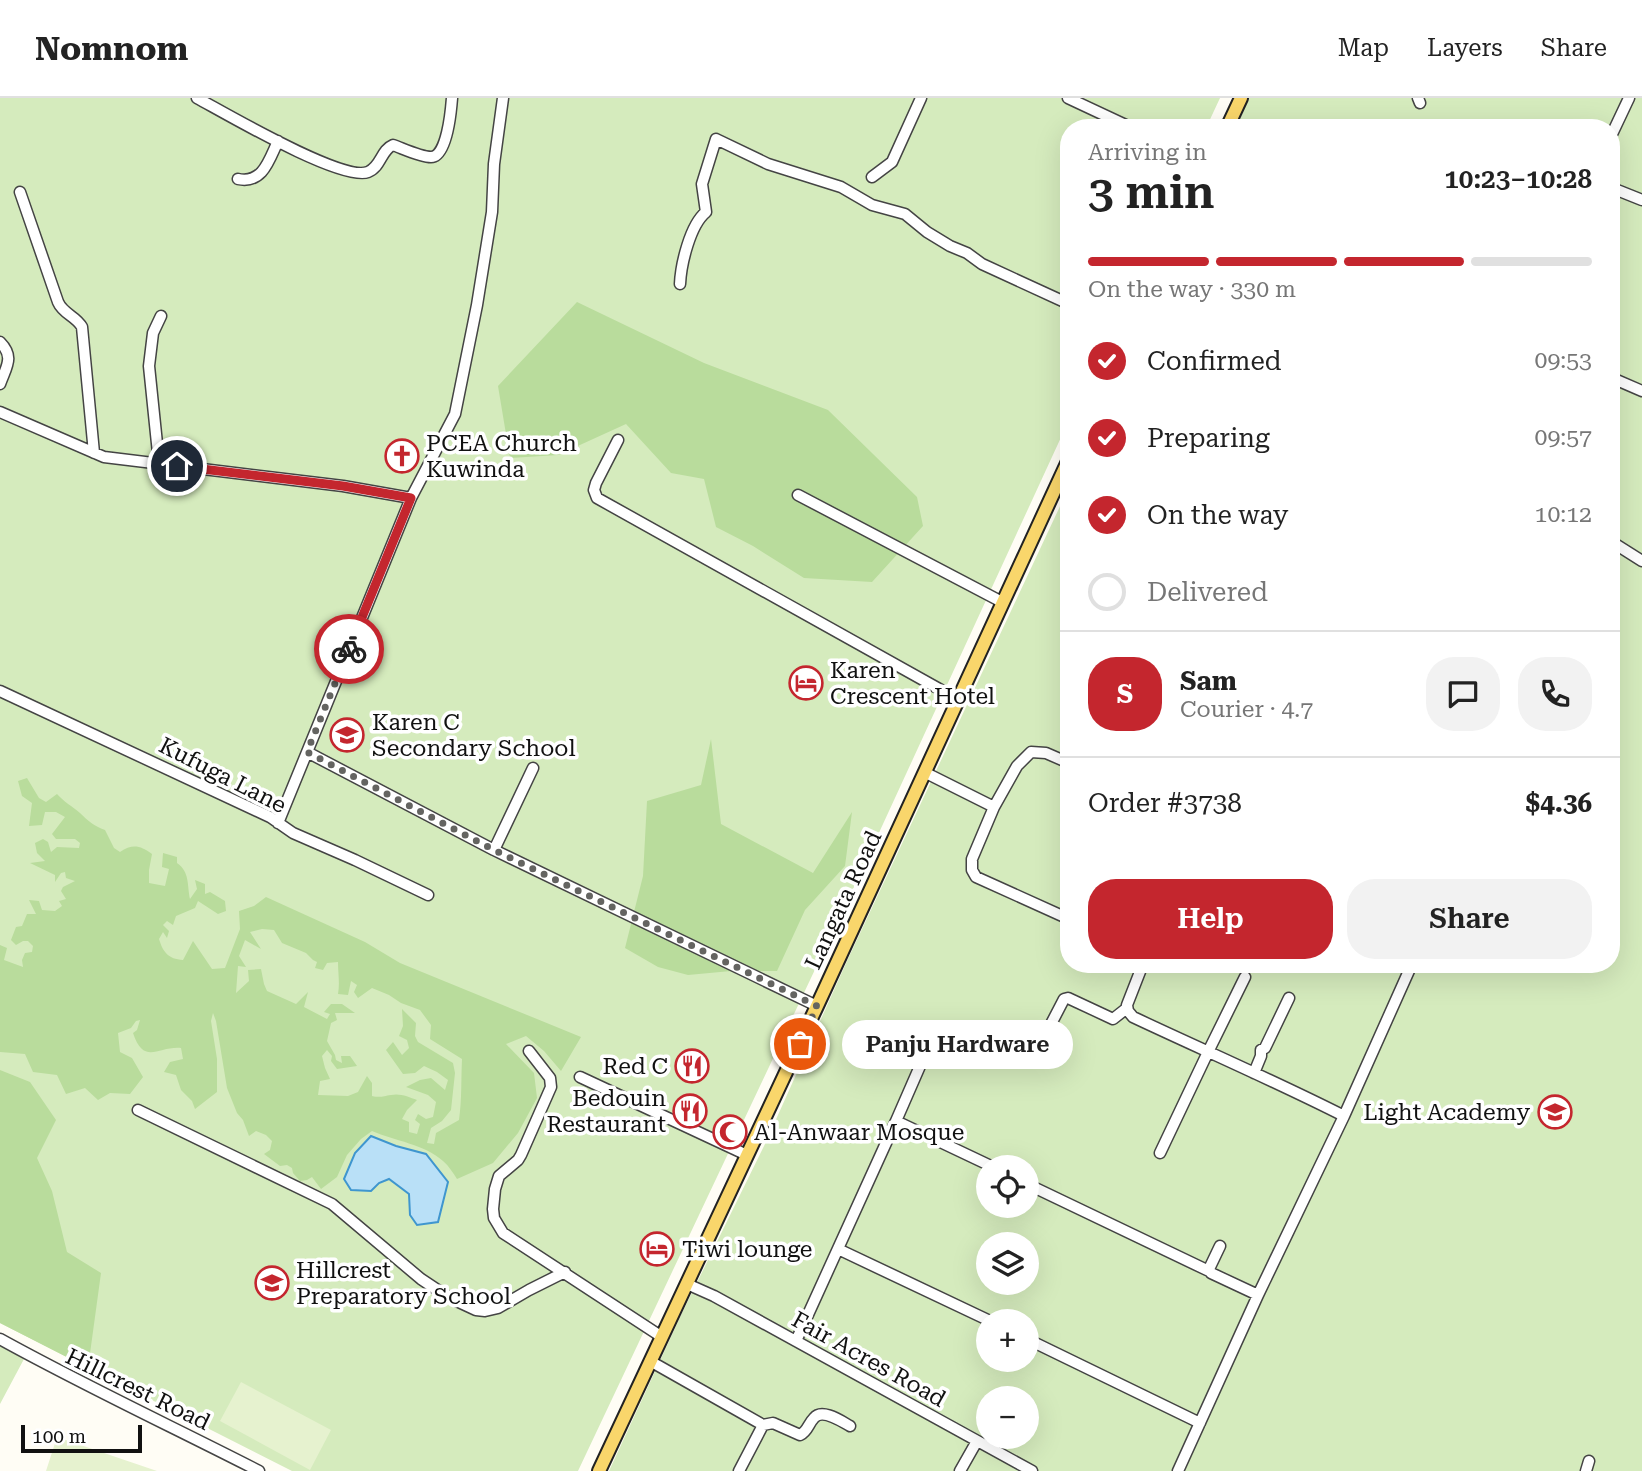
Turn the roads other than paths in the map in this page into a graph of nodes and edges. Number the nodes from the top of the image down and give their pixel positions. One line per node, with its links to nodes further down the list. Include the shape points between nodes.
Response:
1 (197, 98): 11 (street)
2 (452, 98): 11 (street, via 444,145 432,157 393,145 369,172 346,172)
3 (503, 98): 30 (street, via 492,212 455,414)
4 (921, 98): 12 (street, via 892,162)
5 (1068, 98): 8 (street)
6 (1241, 98): 9 (main road)
7 (1629, 98): 10 (street)
8 (1113, 119)
9 (1231, 119)
10 (1619, 119)
11 (278, 141): 13 (street, via 262,172 252,179)
12 (872, 177)
13 (238, 178)
14 (1620, 191): 16 (street)
15 (20, 192): 26 (street, via 58,302 82,327)
16 (1642, 200)
17 (680, 284): 18 (street, via 687,249 706,212 702,184 716,139 768,164 905,214 926,232 982,264)
18 (1060, 300)
19 (161, 316): 27 (street, via 153,333 149,366)
20 (0, 342): 22 (street, via 9,361)
21 (1620, 381): 23 (street)
22 (0, 384)
23 (1642, 391)
24 (0, 412): 26 (street)
25 (618, 440): 35 (street, via 596,483 597,498)
26 (94, 453): 27 (street)
27 (159, 463): 30 (street)
28 (1060, 478): 33 (main road, Langata Road)
29 (798, 495): 33 (street)
30 (411, 498): 36 (street)
31 (1620, 547): 32 (street)
32 (1642, 561)
33 (1002, 602): 35 (main road, Langata Road)
34 (0, 691): 41 (street, Kufuga Lane)
35 (959, 700): 39 (main road, Langata Road)
36 (307, 752): 41 (street); 42 (street)
37 (1060, 759): 40 (street, via 1031,752 1017,766)
38 (533, 768): 42 (street)
39 (926, 773): 40 (street); 49 (main road, Langata Road)
40 (994, 807): 44 (street, via 972,859 973,874)
41 (278, 822): 43 (street, Kufuga Lane)
42 (494, 850): 49 (street)
43 (428, 895)
44 (1060, 915)
45 (1139, 973): 50 (street)
46 (1408, 973): 58 (street)
47 (1245, 977): 53 (street)
48 (1289, 999): 55 (street, via 1261,1050)
49 (817, 1006): 61 (main road, Langata Road)
50 (1127, 1008): 52 (street, via 1113,1019 1064,999); 53 (street, via 1133,1017)
51 (529, 1051): 67 (street, via 550,1078 551,1087 521,1155 499,1177 494,1219 513,1241)
52 (1037, 1051)
53 (1208, 1052): 55 (street); 60 (street)
54 (920, 1066): 59 (street)
55 (1254, 1073): 58 (street)
56 (580, 1077): 61 (street)
57 (138, 1110): 67 (street, via 332,1204 421,1279 476,1310 498,1308)
58 (1344, 1116): 69 (street)
59 (896, 1121): 62 (street); 65 (street)
60 (1160, 1153)
61 (747, 1155): 68 (main road, Langata Road)
62 (976, 1159)
63 (1039, 1190): 66 (street)
64 (1220, 1247): 66 (street)
65 (838, 1249): 70 (street); 73 (street)
66 (1209, 1270): 69 (street)
67 (565, 1272): 71 (street)
68 (687, 1284): 71 (main road, Langata Road); 73 (street, Fair Acres Road)
69 (1258, 1295): 76 (street)
70 (976, 1314)
71 (662, 1336): 75 (main road, Langata Road)
72 (0, 1339): 82 (street, Hillcrest Road)
73 (796, 1341): 79 (street, Fair Acres Road)
74 (1039, 1345): 76 (street)
75 (650, 1361): 77 (street); 83 (main road, Langata Road)
76 (1200, 1423): 87 (street)
77 (763, 1425): 78 (street, via 774,1423 800,1435 821,1414); 84 (street)
78 (850, 1426)
79 (976, 1440)
80 (976, 1443): 85 (street)
81 (991, 1449): 86 (street, Fair Acres Road)
82 (259, 1471)
83 (599, 1471)
84 (739, 1471)
85 (960, 1471)
86 (1031, 1471)
87 (1178, 1471)

